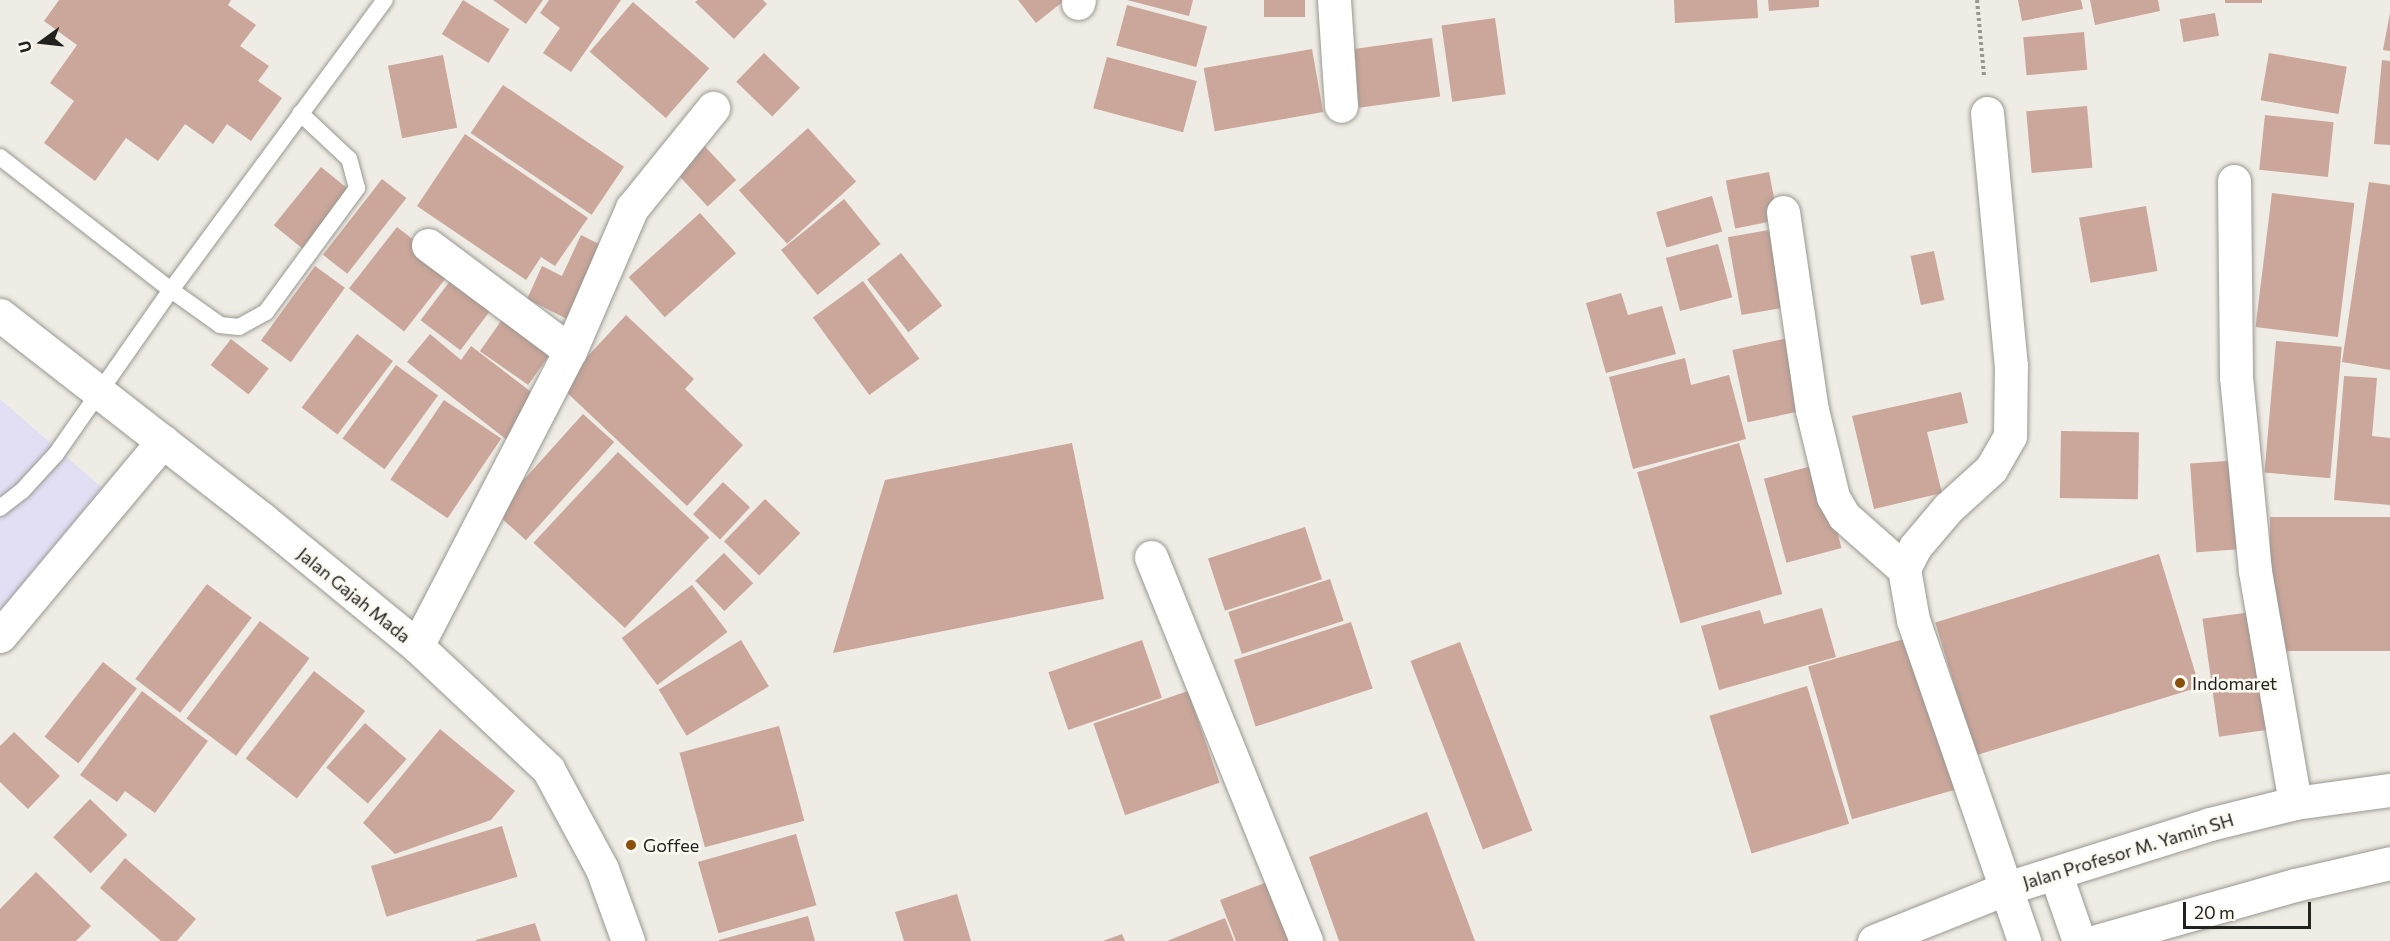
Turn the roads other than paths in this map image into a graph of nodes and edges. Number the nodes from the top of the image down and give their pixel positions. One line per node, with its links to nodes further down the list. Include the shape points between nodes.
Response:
1 (385, 0): 5 (lane)
2 (1334, 0): 3 (main road)
3 (1341, 106)
4 (713, 108): 13 (main road, via 632,208)
5 (300, 113): 11 (lane); 11 (lane, via 349,159 357,179 357,188 315,246 266,312 239,327 220,325)
6 (1987, 113): 18 (main road, via 2011,365 2010,436 1997,462 1933,525)
7 (0, 157): 11 (lane)
8 (2234, 182): 22 (main road, via 2237,388 2255,571)
9 (1783, 212): 18 (main road, via 1812,410 1833,497 1844,516)
10 (428, 245): 13 (main road)
11 (171, 290): 14 (lane)
12 (0, 315): 14 (main road, Jalan Gajah Mada)
13 (570, 351): 20 (main road)
14 (98, 393): 15 (main road, Jalan Gajah Mada); 16 (lane, via 56,454 22,491)
15 (163, 441): 19 (main road); 20 (main road, Jalan Gajah Mada)
16 (0, 508)
17 (1150, 557): 27 (main road)
18 (1904, 569): 25 (main road, via 1913,620)
19 (0, 636)
20 (417, 646): 26 (main road, Jalan Gajah Mada, via 548,769 602,868)
21 (2390, 790): 22 (main road, Jalan Profesor M. Yamin SH)
22 (2295, 803): 24 (main road, Jalan Profesor M. Yamin SH, via 2210,824)
23 (2390, 862): 31 (main road, via 2191,912)
24 (2056, 874): 25 (main road, Jalan Profesor M. Yamin SH); 30 (main road)
25 (2007, 888): 28 (main road, Jalan Profesor M. Yamin SH); 29 (main road)
26 (628, 941)
27 (1306, 941)
28 (1874, 941)
29 (2024, 941)
30 (2079, 941)
31 (2097, 941)

